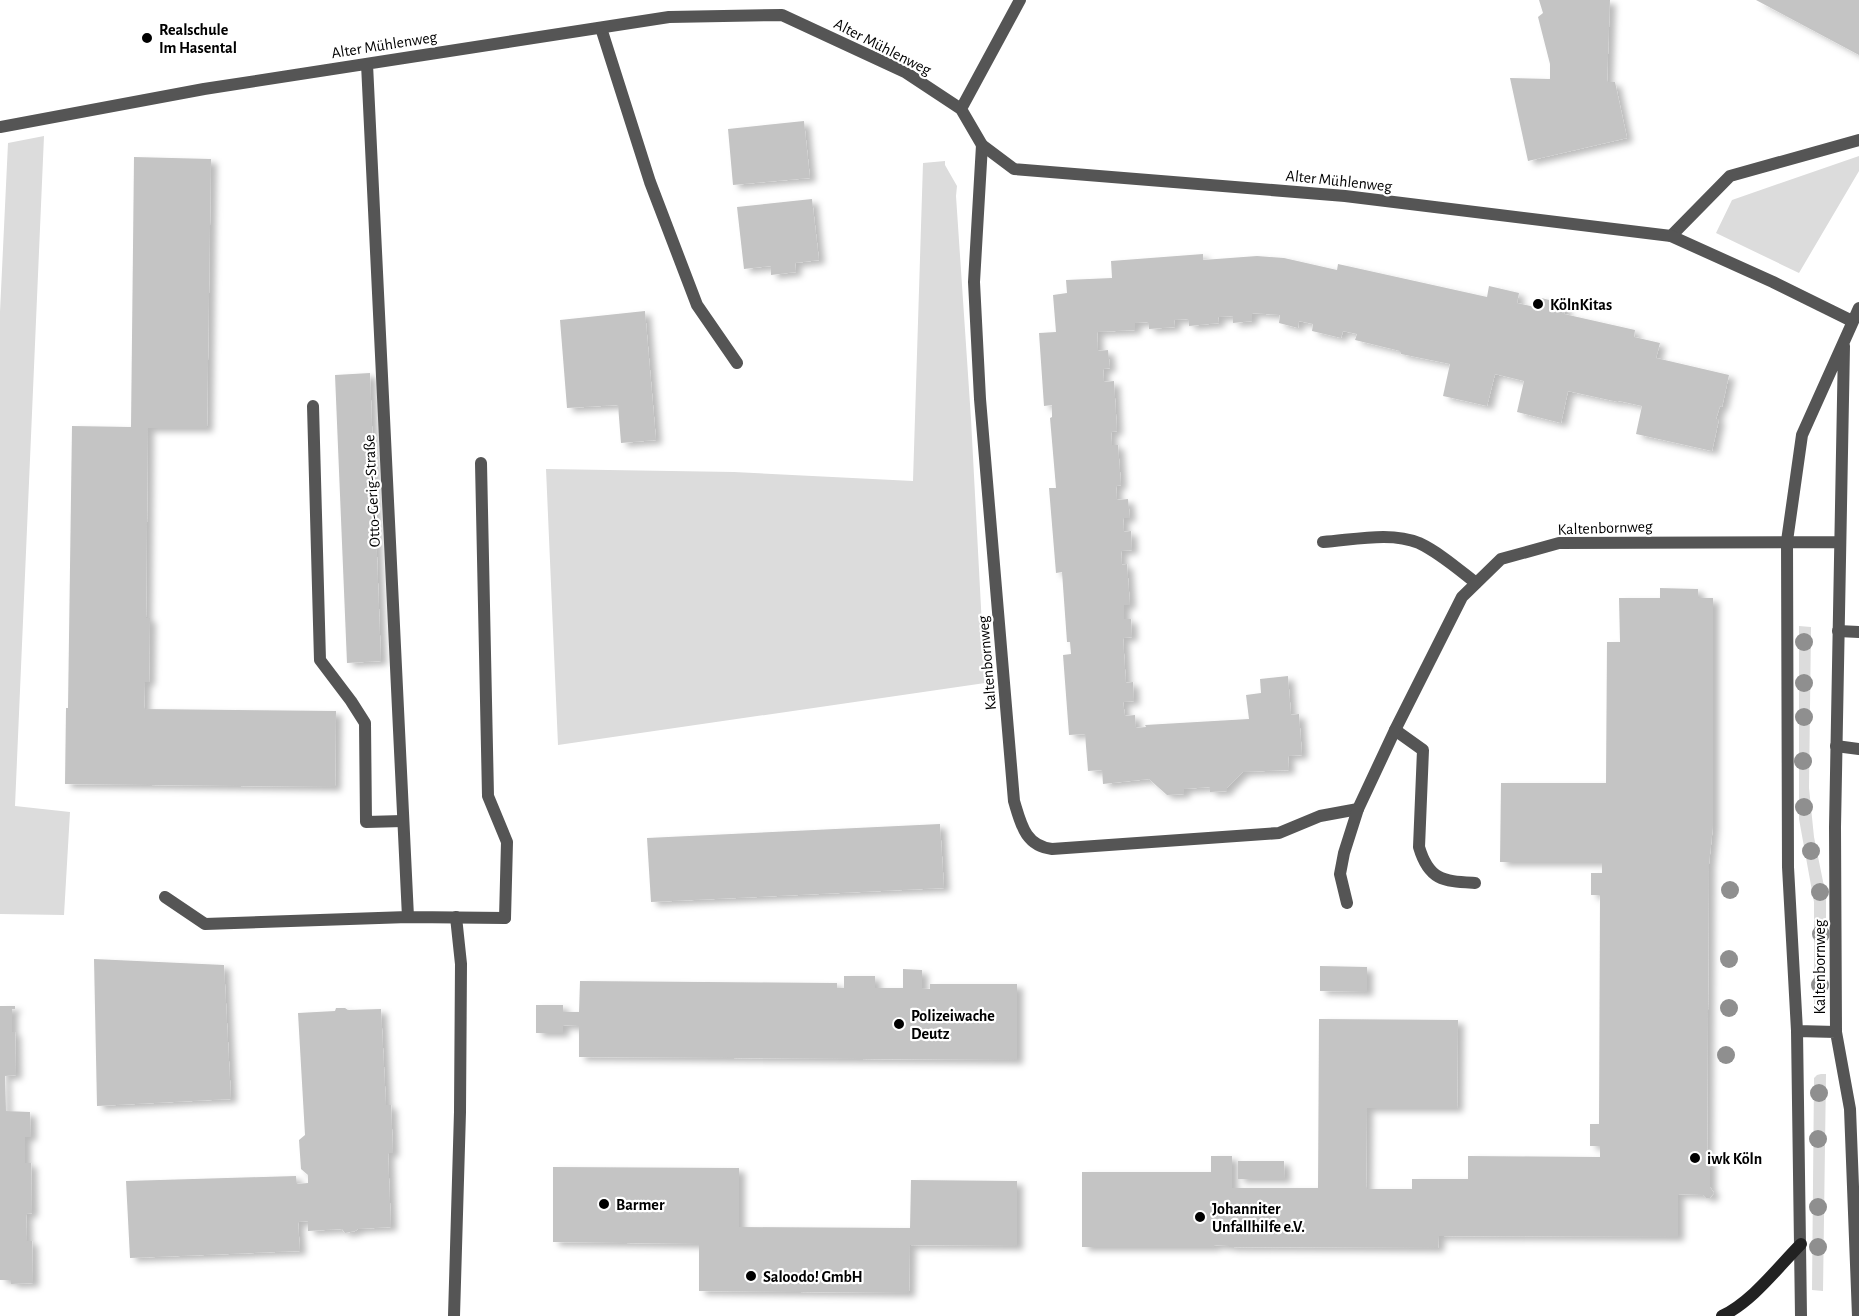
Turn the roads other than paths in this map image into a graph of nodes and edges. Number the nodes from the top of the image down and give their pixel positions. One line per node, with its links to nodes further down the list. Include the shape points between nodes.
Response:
1 (1016, 2): 4 (street)
2 (601, 27): 3 (street, Alter Mühlenweg); 4 (street, Alter Mühlenweg, via 669,17 782,15 905,72); 12 (street, via 650,182 697,305)
3 (367, 64): 5 (street, Alter Mühlenweg); 25 (street, Otto-Gerig-Straße)
4 (961, 109): 7 (street, Alter Mühlenweg)
5 (0, 127)
6 (1859, 140): 8 (street, via 1730,176)
7 (981, 145): 8 (street, Alter Mühlenweg, via 1014,169 1345,196); 24 (street, Kaltenbornweg, via 974,282 980,387 1014,801 1021,825 1040,848 1052,849 1279,833 1320,816)
8 (1671, 236): 10 (street, Alter Mühlenweg)
9 (1859, 308): 10 (street, Kaltenbornweg)
10 (1855, 322): 11 (street, Kaltenbornweg)
11 (1844, 338): 15 (street, Kaltenbornweg, via 1802,435); 17 (street, Kaltenbornweg)
12 (736, 363)
13 (313, 406): 25 (street, via 320,660 365,723 366,822)
14 (480, 463): 30 (street, via 488,796 507,842 505,918)
15 (1787, 541): 17 (street, Kaltenbornweg); 18 (street, Kaltenbornweg, via 1559,543 1501,559); 31 (street, Kaltenbornweg, via 1788,867)
16 (1323, 542): 18 (street, via 1394,537 1417,542)
17 (1840, 542): 19 (street, Kaltenbornweg)
18 (1476, 583): 21 (street, Kaltenbornweg, via 1462,597)
19 (1838, 631): 20 (street); 22 (street, Kaltenbornweg)
20 (1859, 632)
21 (1395, 730): 24 (street, Kaltenbornweg); 26 (street, via 1423,750 1419,847 1424,863 1435,876 1446,881)
22 (1836, 746): 23 (street); 32 (street, Kaltenbornweg)
23 (1859, 749)
24 (1358, 809): 28 (street, Kaltenbornweg, via 1340,874)
25 (404, 821): 29 (street, Otto-Gerig-Straße)
26 (1475, 883)
27 (165, 897): 29 (street, via 205,924)
28 (1347, 903)
29 (408, 917): 30 (street)
30 (456, 917): 34 (street, via 461,964)
31 (1797, 1031): 32 (street, Kaltenbornweg); 33 (street, Kaltenbornweg)
32 (1836, 1032): 37 (street, Kaltenbornweg, via 1850,1109)
33 (1801, 1244): 35 (main road, via 1754,1293); 36 (street, Kaltenbornweg)
34 (454, 1316)
35 (1722, 1316)
36 (1801, 1316)
37 (1858, 1316)

